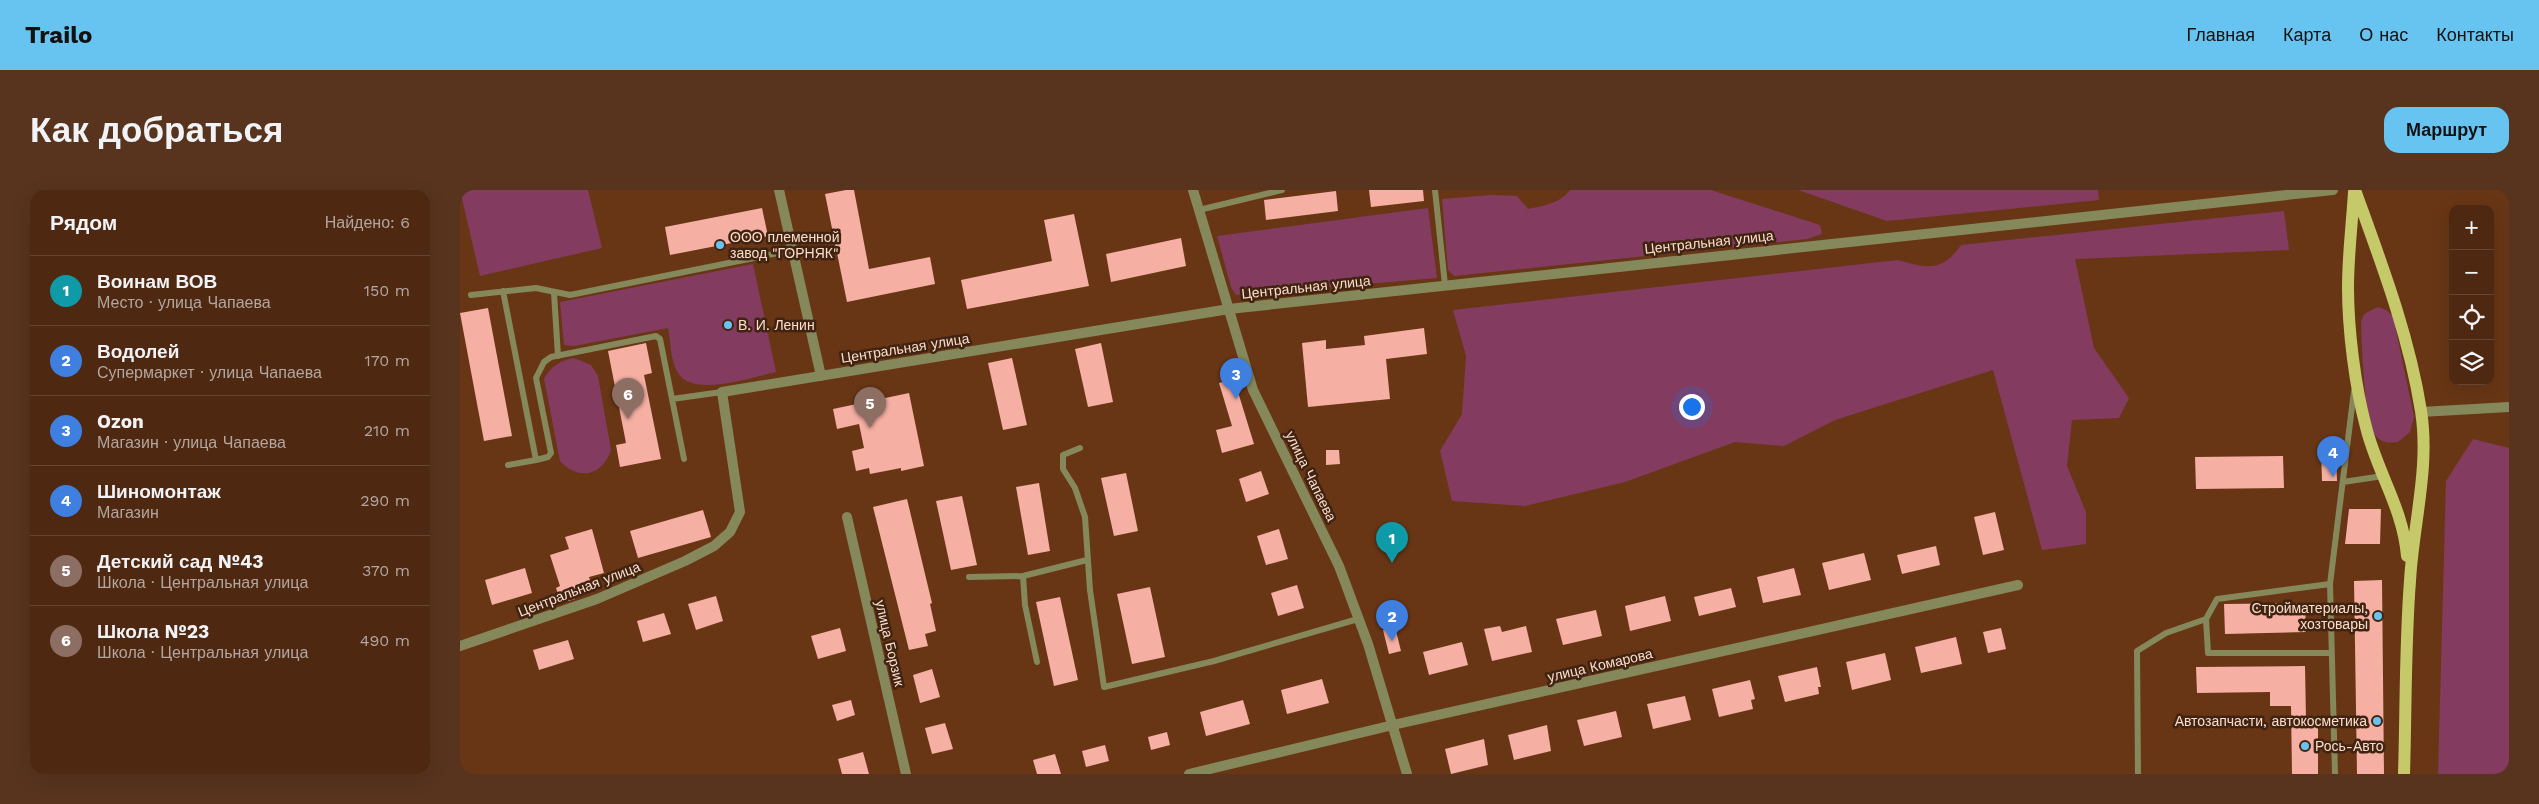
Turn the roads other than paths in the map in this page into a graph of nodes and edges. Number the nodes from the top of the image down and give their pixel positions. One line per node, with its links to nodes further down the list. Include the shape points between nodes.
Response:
1 (779, 190): 8 (street)
2 (1193, 190): 7 (street, улица Чапаева)
3 (1282, 190): 7 (lane)
4 (1435, 190): 9 (lane)
5 (2333, 190): 9 (street, Центральная улица)
6 (2355, 190): 15 (main road, via 2348,287); 20 (main road, via 2398,311)
7 (1199, 210): 13 (street, улица Чапаева)
8 (793, 250): 11 (lane, via 570,295); 16 (street)
9 (1445, 285): 13 (street, Центральная улица)
10 (503, 291): 11 (lane, via 536,288); 12 (lane); 23 (lane)
11 (554, 292): 14 (lane)
12 (470, 295)
13 (1229, 309): 16 (street, Центральная улица); 34 (street, улица Чапаева, via 1253,390 1339,566)
14 (558, 356): 18 (lane, via 658,337); 23 (lane, via 547,359 536,374 552,454)
15 (2356, 370): 25 (main road, via 2366,428); 26 (lane)
16 (821, 376): 17 (street, Центральная улица)
17 (722, 392): 18 (lane); 36 (street, Центральная улица, via 740,512 730,532 714,546 685,561 597,599)
18 (672, 399): 22 (lane)
19 (2509, 407): 20 (street)
20 (2421, 412): 31 (main road, via 2423,459)
21 (1080, 448): 28 (lane, via 1063,456 1062,469 1075,488 1084,517)
22 (684, 459)
23 (536, 460): 24 (lane)
24 (508, 465)
25 (2385, 475): 26 (lane); 31 (main road, via 2402,523)
26 (2342, 482): 32 (lane)
27 (847, 518): 41 (street, улица Борзик)
28 (1087, 560): 29 (lane); 34 (lane, via 1104,687 1223,658)
29 (1023, 576): 30 (lane); 38 (lane, via 1025,604)
30 (969, 577)
31 (2410, 580): 46 (main road)
32 (2330, 584): 35 (lane, via 2217,599); 37 (lane)
33 (2018, 585): 39 (street, улица Комарова)
34 (1358, 619): 39 (street, улица Чапаева)
35 (2206, 619): 37 (lane, via 2208,653); 44 (lane, via 2166,633 2137,651)
36 (460, 646)
37 (2331, 652): 45 (lane)
38 (1037, 662)
39 (1393, 725): 40 (street, улица Комарова); 43 (street, улица Чапаева)
40 (1232, 769): 42 (street, улица Комарова)
41 (906, 774)
42 (1189, 774)
43 (1407, 774)
44 (2138, 774)
45 (2335, 774)
46 (2404, 774)

